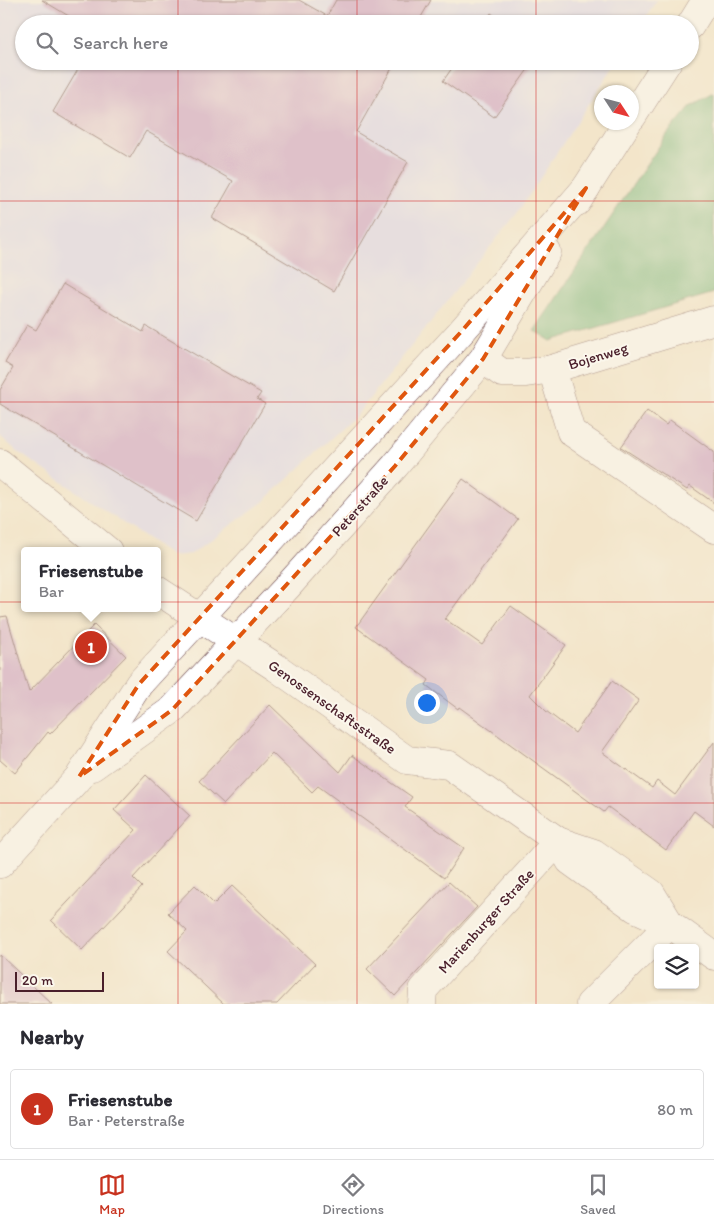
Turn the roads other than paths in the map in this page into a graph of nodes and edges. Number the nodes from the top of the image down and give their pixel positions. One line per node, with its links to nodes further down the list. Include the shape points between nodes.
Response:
1 (662, 70): 2 (main road)
2 (639, 106)
3 (623, 130): 4 (main road, Peterstraße)
4 (586, 188): 6 (main road, Peterstraße); 12 (main road, Peterstraße, via 460,334)
5 (714, 320): 7 (main road, Bojenweg)
6 (483, 359): 7 (main road, Bojenweg, via 502,372); 13 (main road, Peterstraße, via 396,466)
7 (552, 370): 9 (main road, via 571,432)
8 (0, 463): 10 (main road)
9 (714, 529)
10 (103, 547)
11 (161, 593): 12 (main road, Genossenschaftsstraße)
12 (201, 618): 13 (main road, Genossenschaftsstraße); 14 (main road, Peterstraße, via 138,684)
13 (236, 641): 14 (main road, Peterstraße, via 172,710); 15 (main road, Genossenschaftsstraße, via 407,760 449,764)
14 (79, 777): 16 (main road, Peterstraße)
15 (558, 841): 17 (main road, Genossenschaftsstraße, via 594,853 651,893); 19 (main road, Marienburger Straße, via 423,990)
16 (0, 864)
17 (670, 924): 18 (main road, Genossenschaftsstraße); 20 (main road)
18 (714, 956)
19 (422, 1004)
20 (590, 1004)

